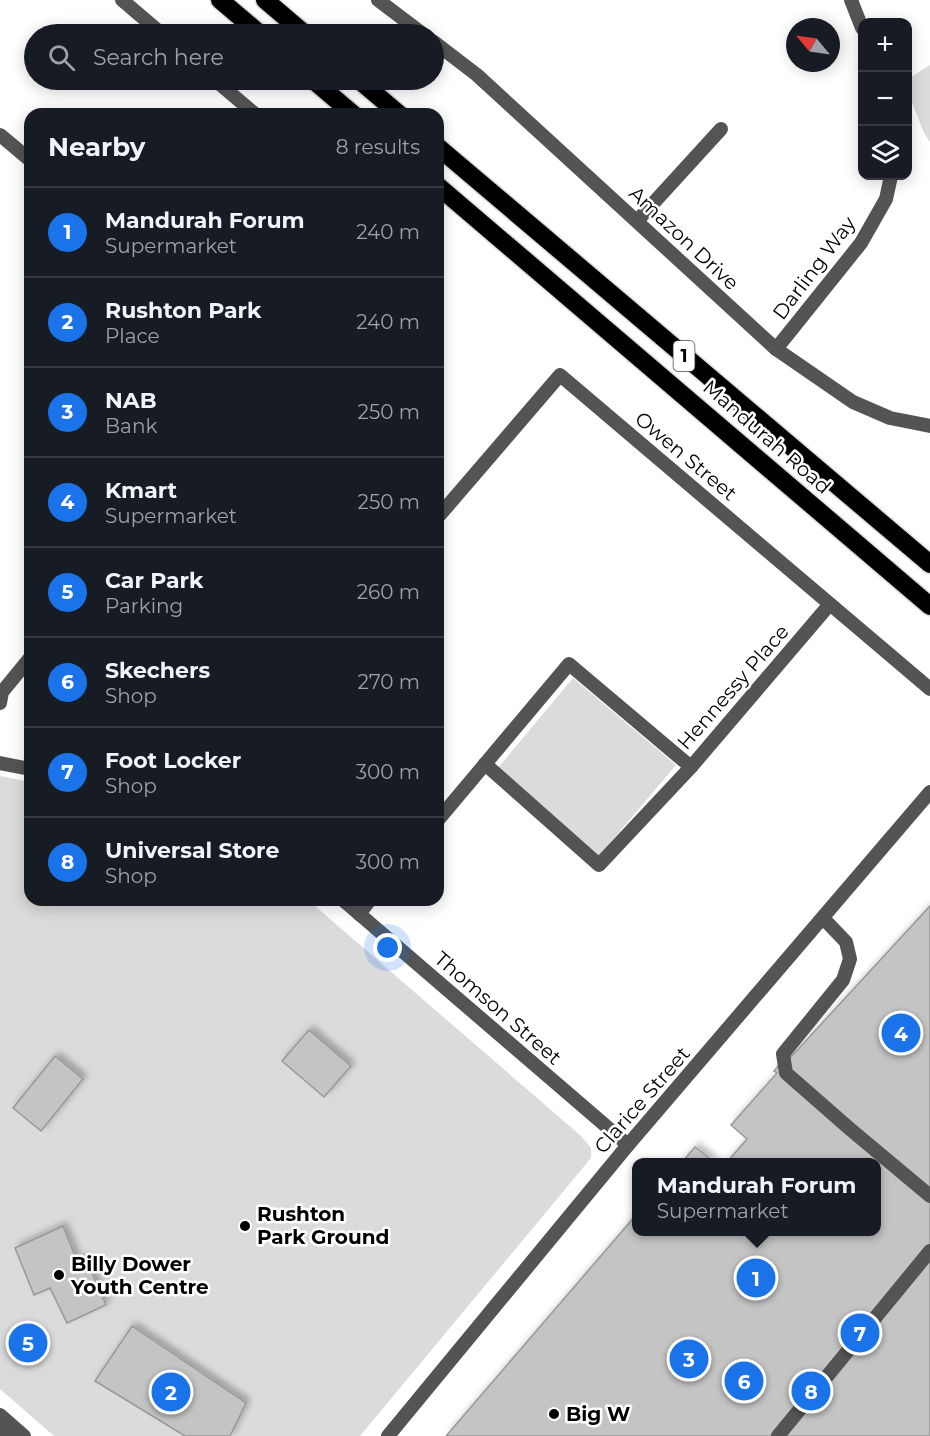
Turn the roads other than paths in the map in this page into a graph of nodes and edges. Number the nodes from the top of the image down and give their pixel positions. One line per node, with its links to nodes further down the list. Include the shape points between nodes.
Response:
1 (122, 0): 7 (street)
2 (219, 0): 8 (highway)
3 (265, 0): 9 (highway)
4 (378, 0): 10 (street)
5 (851, 0): 6 (street)
6 (858, 18)
7 (150, 24)
8 (248, 24)
9 (293, 24)
10 (410, 24)
11 (444, 50): 24 (street, Amazon Drive)
12 (227, 90): 15 (street)
13 (325, 90): 16 (highway)
14 (370, 90): 17 (highway)
15 (248, 108)
16 (347, 108)
17 (392, 108)
18 (721, 129): 24 (street)
19 (0, 135): 21 (street)
20 (444, 152): 28 (highway, Mandurah Road / 1)
21 (24, 155)
22 (890, 180): 25 (street, Darling Way, via 886,199 861,243)
23 (444, 191): 30 (highway, Mandurah Road / 1)
24 (637, 221): 25 (street, Amazon Drive)
25 (776, 349): 26 (street, Amazon Drive, via 853,402 890,418)
26 (930, 426)
27 (444, 511): 29 (street, Owen Street, via 560,375)
28 (930, 564)
29 (831, 604): 32 (street, Owen Street); 36 (street, Hennessy Place)
30 (930, 606)
31 (24, 665): 33 (street, via 2,692)
32 (930, 689)
33 (0, 702)
34 (0, 763): 37 (street)
35 (485, 764): 36 (street, via 599,864); 36 (street, Hennessy Place, via 569,664); 39 (street, Hennessy Place)
36 (691, 767)
37 (24, 768)
38 (930, 792): 43 (street, Clarice Street)
39 (444, 813)
40 (350, 906): 42 (street, Thomson Street)
41 (365, 906): 42 (street)
42 (359, 914): 44 (street, Thomson Street)
43 (823, 918): 44 (street, Clarice Street); 45 (street, via 846,942 850,959 843,980 783,1054 786,1073)
44 (628, 1145): 51 (street, Clarice Street)
45 (930, 1196)
46 (930, 1251): 52 (street)
47 (0, 1415): 50 (street)
48 (0, 1431): 49 (street)
49 (6, 1436)
50 (24, 1436)
51 (388, 1436)
52 (778, 1436)

